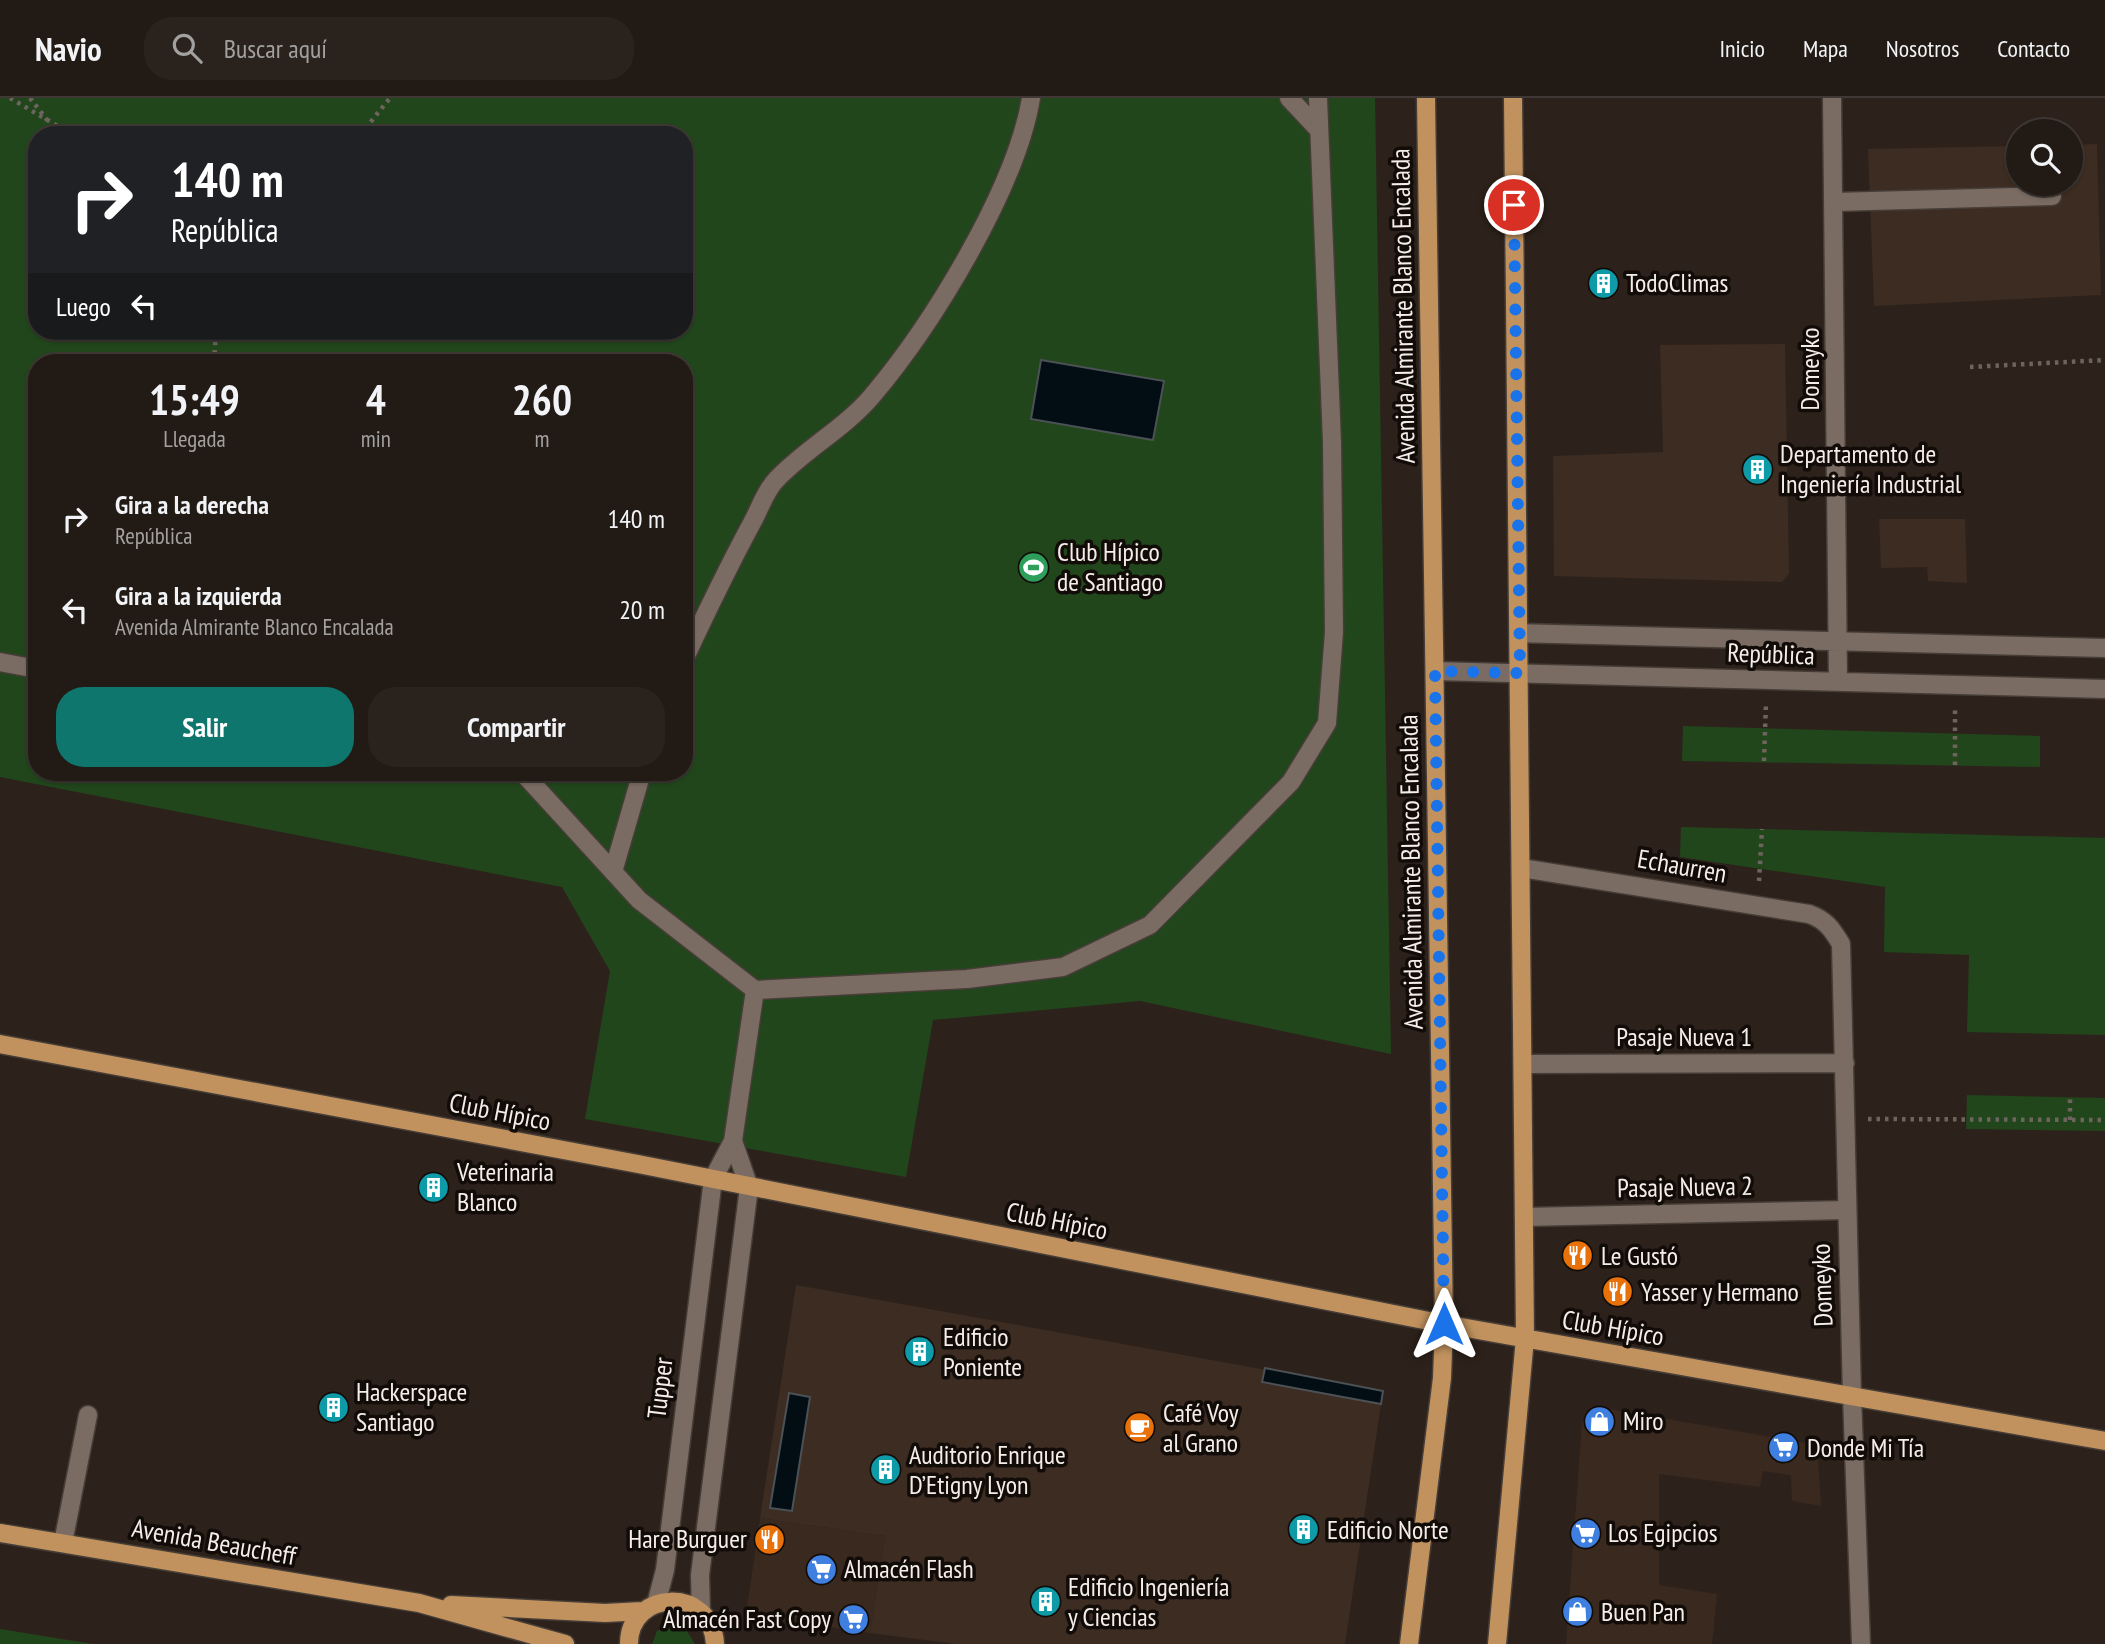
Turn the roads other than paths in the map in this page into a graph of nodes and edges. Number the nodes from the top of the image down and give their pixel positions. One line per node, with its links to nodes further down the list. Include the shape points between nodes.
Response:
1 (1031, 98): 11 (street, via 1026,128 988,215 941,302 872,396 775,481)
2 (1289, 98): 7 (street)
3 (1318, 98): 7 (street)
4 (1426, 98): 16 (main road, Avenida Almirante Blanco Encalada)
5 (1513, 98): 10 (main road)
6 (1832, 98): 9 (street, Domeyko)
7 (1319, 130): 25 (street, via 1332,442 1334,632 1327,723 1291,782 1150,925 1063,967 968,979)
8 (2052, 196): 9 (street)
9 (1835, 202): 12 (street, Domeyko)
10 (1519, 633): 12 (street, República); 17 (main road)
11 (693, 641)
12 (1837, 641): 13 (street, República); 18 (street, Domeyko)
13 (2105, 648)
14 (0, 662): 15 (street)
15 (28, 667)
16 (1435, 671): 17 (street, República); 34 (main road, Avenida Almirante Blanco Encalada)
17 (1520, 673): 18 (street, República); 22 (main road)
18 (1838, 682): 19 (street, República)
19 (2105, 689)
20 (530, 781): 23 (street)
21 (639, 781): 23 (street)
22 (1521, 868): 24 (street, Echaurren, via 1809,914); 28 (main road)
23 (613, 872): 25 (street, via 639,900)
24 (1831, 926): 27 (street, Domeyko, via 1841,944)
25 (755, 990): 29 (street)
26 (0, 1044): 30 (main road, Club Hípico)
27 (1845, 1063): 28 (street, Pasaje Nueva 1); 32 (street, Domeyko)
28 (1524, 1064): 33 (main road)
29 (733, 1141): 30 (street); 31 (street)
30 (713, 1179): 31 (main road, Club Hípico); 42 (street, Tupper, via 665,1570)
31 (749, 1187): 34 (main road, Club Hípico); 43 (street, via 700,1575)
32 (1847, 1210): 33 (street, Pasaje Nueva 2); 36 (street, Domeyko)
33 (1524, 1217): 35 (main road)
34 (1444, 1324): 35 (main road, Club Hípico); 47 (main road, Avenida Almirante Blanco Encalada, via 1442,1378)
35 (1525, 1338): 36 (main road, Club Hípico); 48 (main road)
36 (1852, 1396): 38 (main road, Club Hípico); 49 (street, Domeyko)
37 (88, 1415): 40 (street)
38 (2105, 1441)
39 (0, 1533): 40 (main road, Avenida Beaucheff)
40 (63, 1543): 41 (main road, Avenida Beaucheff)
41 (419, 1603): 42 (main road, Avenida Beaucheff, via 605,1613); 44 (main road, Avenida Beaucheff)
42 (650, 1608): 43 (main road, Avenida Beaucheff, via 680,1602); 45 (main road, via 634,1624)
43 (701, 1612): 46 (main road, via 710,1622)
44 (565, 1644)
45 (629, 1644)
46 (715, 1644)
47 (1409, 1644)
48 (1497, 1644)
49 (1861, 1644)

